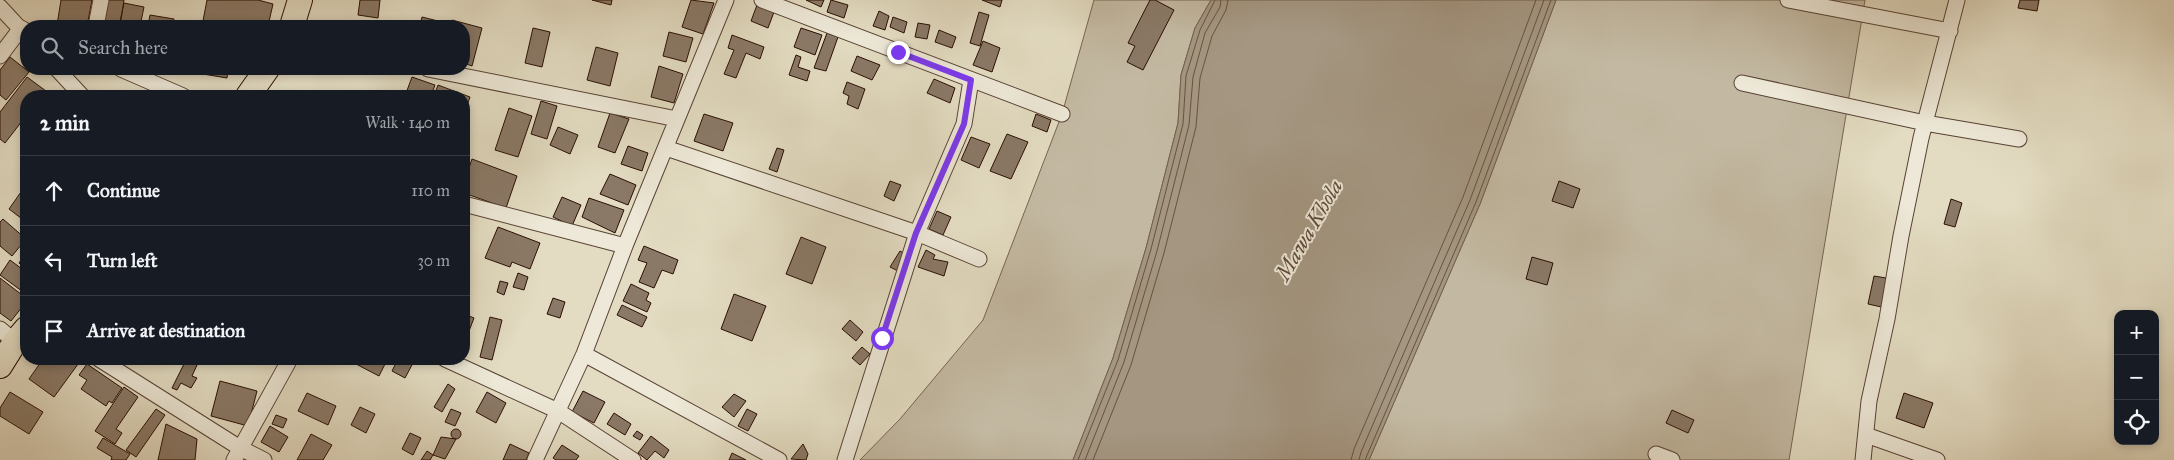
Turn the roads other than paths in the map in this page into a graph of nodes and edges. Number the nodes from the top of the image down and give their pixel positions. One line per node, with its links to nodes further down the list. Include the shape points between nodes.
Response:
1 (101, 0): 8 (street)
2 (300, 0): 9 (main road)
3 (726, 0): 24 (street)
4 (762, 0): 18 (street)
5 (1788, 0): 11 (street)
6 (1957, 0): 11 (street)
7 (0, 7): 10 (street)
8 (97, 20)
9 (294, 20)
10 (20, 27)
11 (1950, 31): 25 (street)
12 (20, 35): 13 (street)
13 (0, 56)
14 (63, 75): 20 (street)
15 (134, 75): 21 (street)
16 (263, 75): 22 (main road)
17 (458, 75): 24 (street)
18 (971, 80): 23 (street); 29 (street, via 964,124)
19 (1742, 83): 25 (street)
20 (76, 90)
21 (169, 90)
22 (252, 90)
23 (1062, 114)
24 (677, 119): 27 (street)
25 (1925, 123): 26 (street); 39 (street, via 1869,401)
26 (2019, 139)
27 (666, 148): 29 (street); 30 (street)
28 (470, 206): 30 (street)
29 (916, 233): 31 (street); 46 (street)
30 (625, 246): 33 (street)
31 (978, 259)
32 (14, 333): 37 (main road)
33 (584, 354): 38 (street); 45 (street)
34 (108, 365): 40 (street)
35 (287, 365): 40 (street)
36 (458, 365): 38 (street)
37 (0, 366)
38 (558, 411): 43 (street); 44 (street)
39 (1866, 435): 48 (street); 49 (street)
40 (237, 454): 42 (street)
41 (1656, 454): 47 (street)
42 (264, 460)
43 (535, 460)
44 (633, 460)
45 (779, 460)
46 (844, 460)
47 (1672, 460)
48 (1863, 460)
49 (1937, 460)

